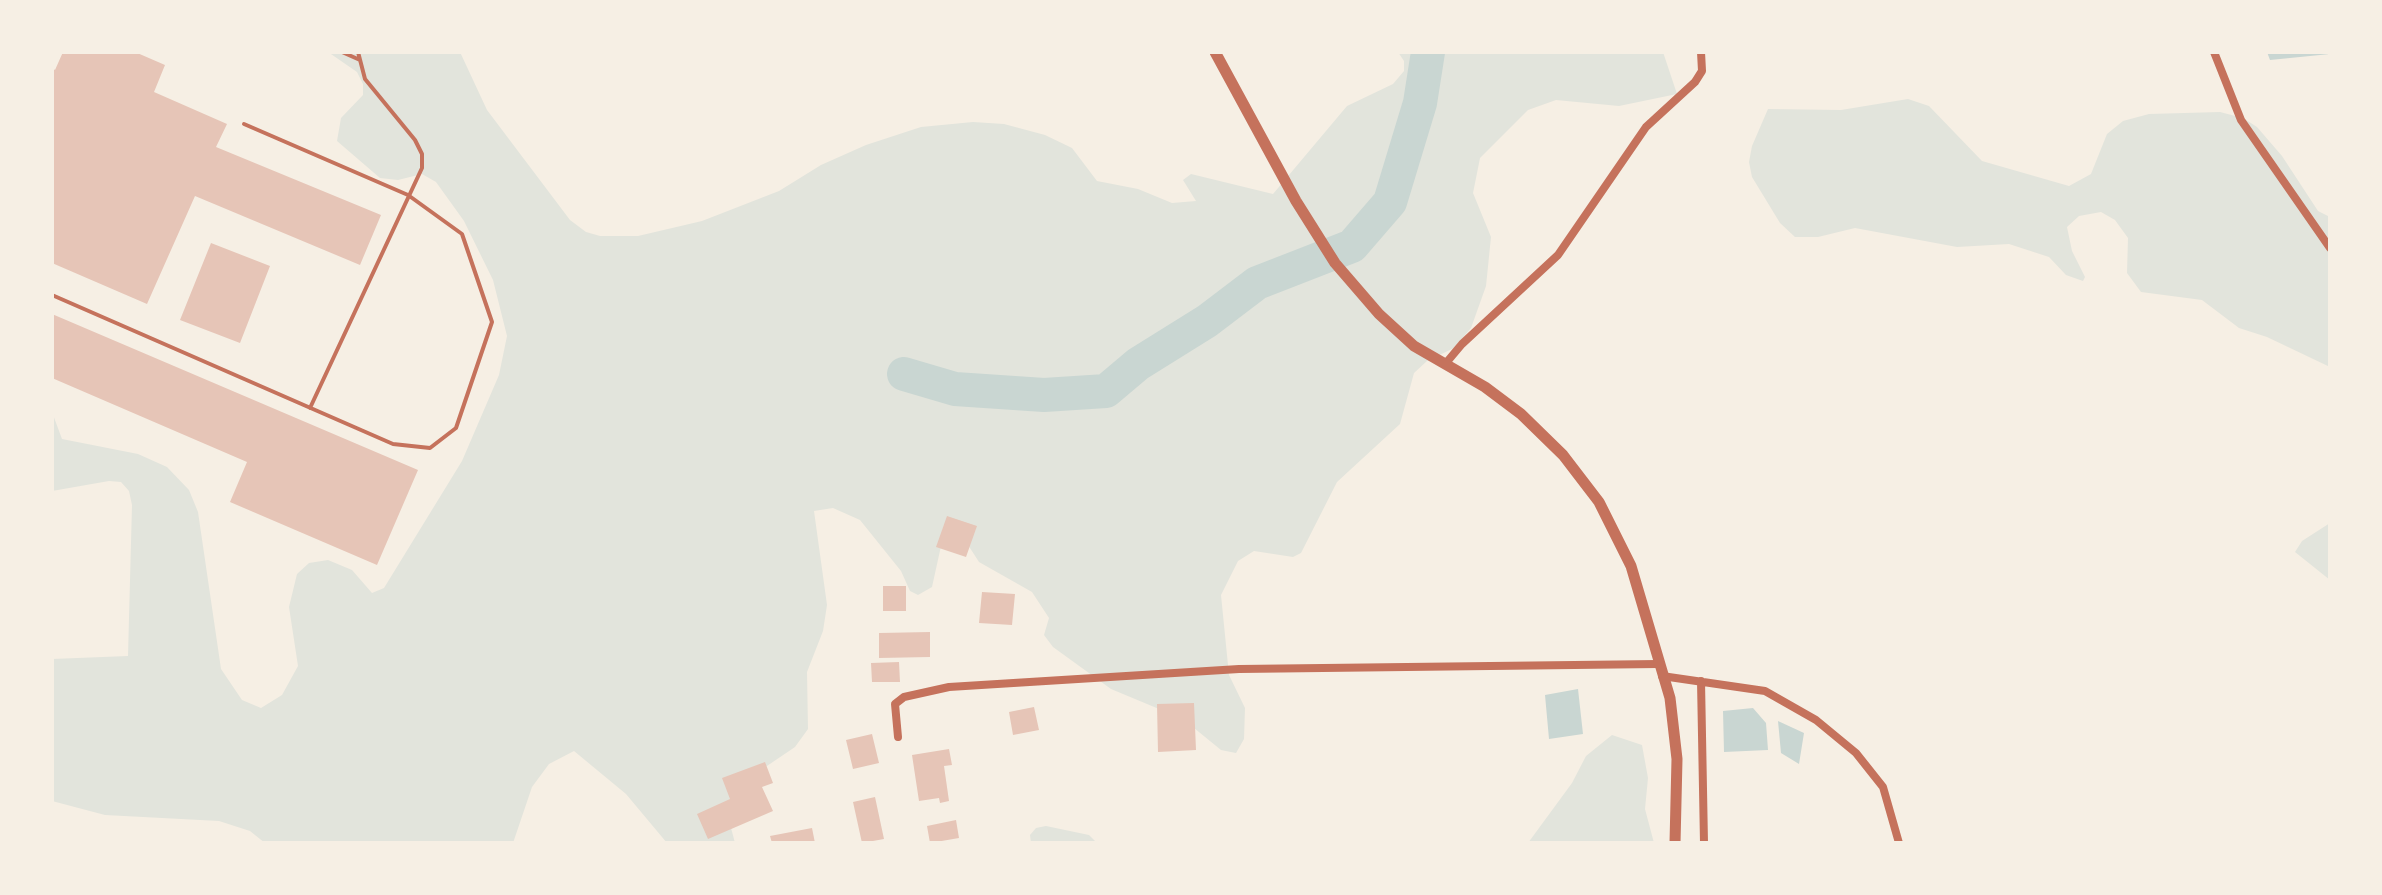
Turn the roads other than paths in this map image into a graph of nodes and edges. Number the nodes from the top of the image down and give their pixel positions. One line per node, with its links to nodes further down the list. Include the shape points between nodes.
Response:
1 (342, 52): 6 (lane)
2 (358, 52): 6 (lane)
3 (1215, 52): 11 (street, via 1335,263 1402,335)
4 (1701, 52): 11 (street, via 1702,71 1695,82 1646,127 1558,255)
5 (2214, 52): 9 (street, via 2241,120)
6 (360, 60): 8 (lane, via 365,79 422,154 422,168)
7 (244, 124): 8 (lane)
8 (408, 195): 12 (lane); 12 (lane, via 462,234 492,322 456,428 430,448 393,444)
9 (2330, 248)
10 (52, 295): 12 (lane)
11 (1446, 363): 13 (street, via 1521,414 1563,455 1599,502 1631,566)
12 (310, 408)
13 (1658, 664): 14 (street); 16 (street, via 1239,669 949,687 895,704)
14 (1662, 676): 15 (street); 17 (street, via 1677,759)
15 (1701, 681): 18 (street); 19 (street, via 1765,691 1816,720 1856,753 1883,787)
16 (898, 737)
17 (1675, 843)
18 (1704, 843)
19 (1899, 843)

